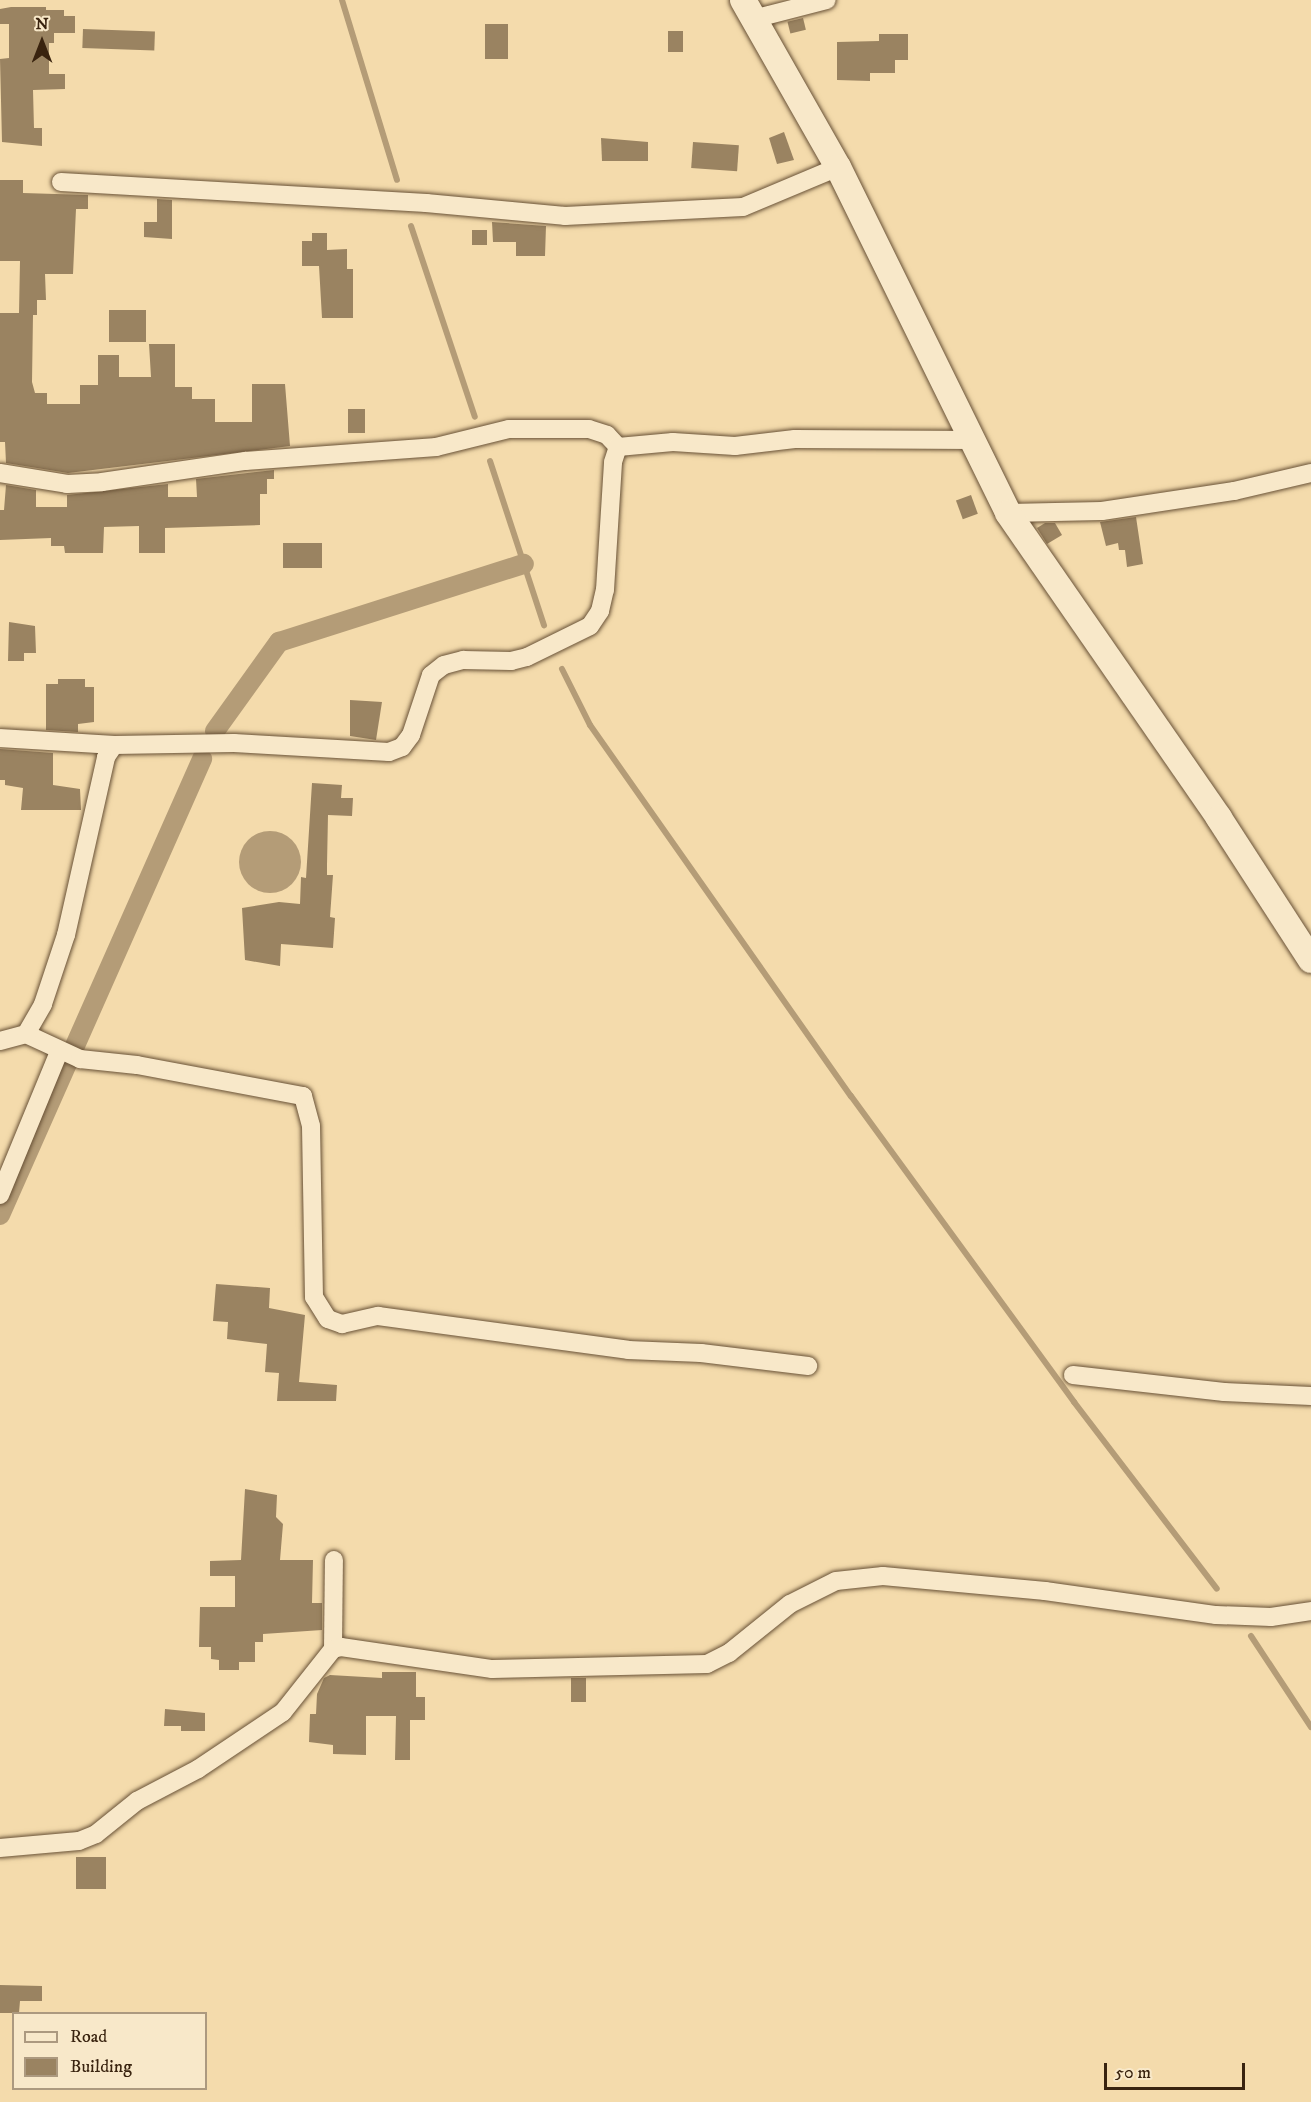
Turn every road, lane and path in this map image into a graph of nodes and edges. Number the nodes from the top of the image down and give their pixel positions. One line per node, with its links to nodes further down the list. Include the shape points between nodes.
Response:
1 (827, 0): 2 (street)
2 (748, 10): 3 (street)
3 (838, 167): 4 (street, via 743,207 565,216 426,203); 5 (street)
4 (61, 182)
5 (973, 440): 6 (street, via 919,443 795,439 735,446 673,442); 9 (street)
6 (618, 447): 7 (street, via 607,435 589,429 509,429 436,447 245,461 102,482 67,484); 11 (street, via 613,462 606,590 600,611 590,626 527,657 511,661 463,660 444,665 431,675 411,735 402,747 389,752 234,743)
7 (0, 473)
8 (1311, 473): 9 (street, via 1234,492 1102,511)
9 (1008, 513): 12 (street)
10 (0, 738): 11 (street)
11 (114, 745): 14 (street, via 106,757 66,935 43,1004)
12 (1303, 934): 13 (street)
13 (1311, 960)
14 (26, 1034): 15 (street); 16 (street)
15 (0, 1041)
16 (68, 1055): 17 (street); 18 (street, via 303,1096 311,1126 314,1297 328,1319 342,1324 378,1316 628,1350 693,1352)
17 (0, 1195)
18 (808, 1366)
19 (1073, 1375): 20 (street, via 1224,1392)
20 (1311, 1396)
21 (334, 1560): 23 (street)
22 (1311, 1611): 23 (street, via 1271,1617 1216,1615 1045,1591 883,1576 836,1581 790,1604 729,1653 706,1664 492,1669)
23 (333, 1649): 24 (street, via 283,1712 198,1769 137,1801 96,1834 78,1841)
24 (0, 1848)

